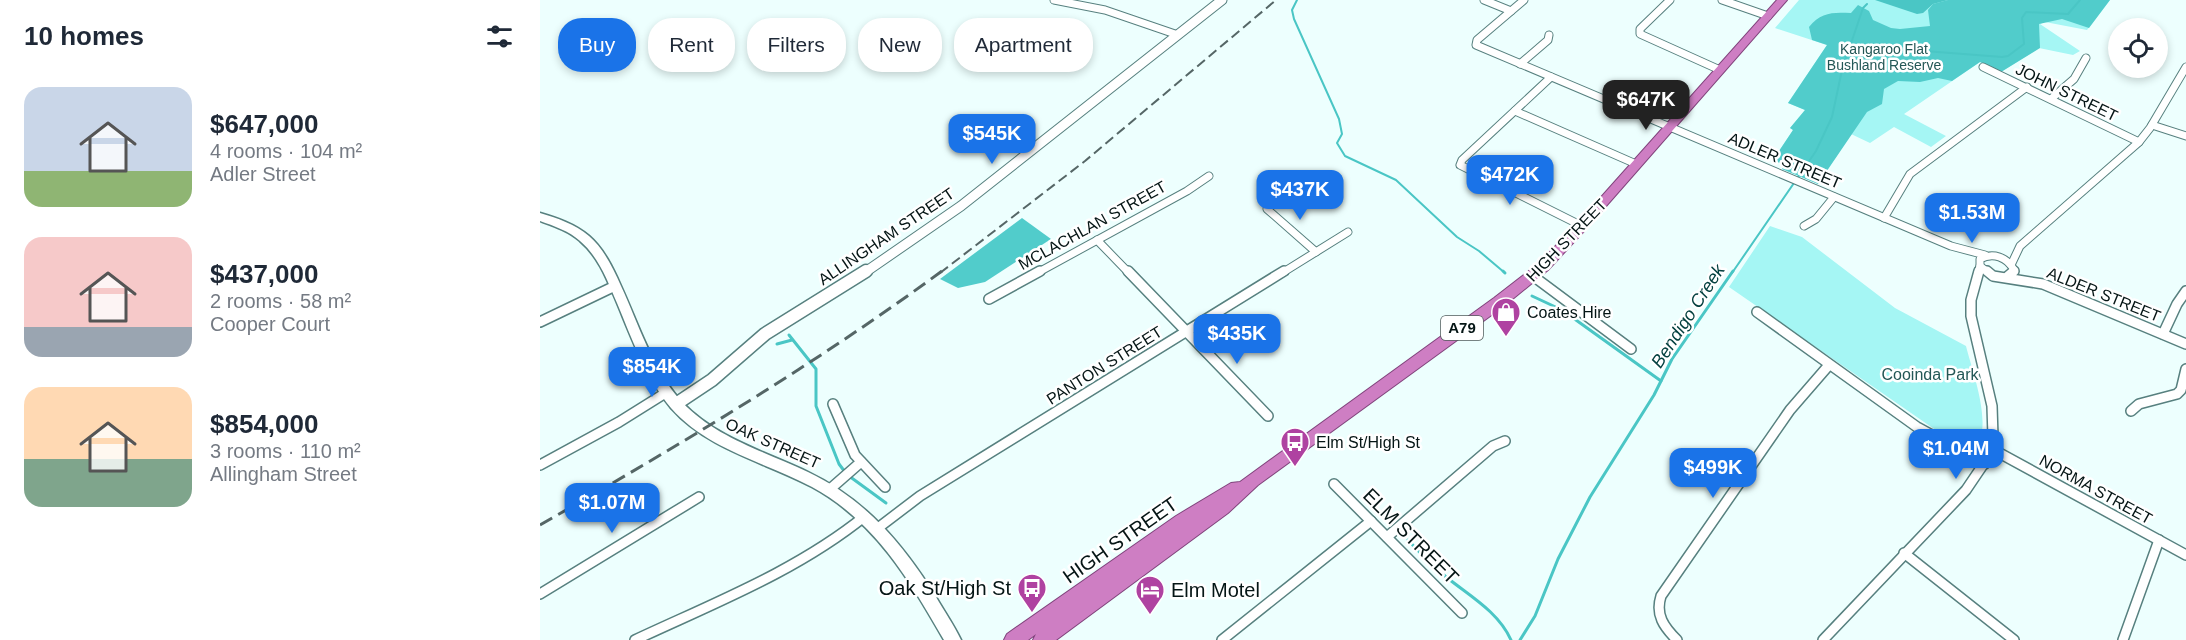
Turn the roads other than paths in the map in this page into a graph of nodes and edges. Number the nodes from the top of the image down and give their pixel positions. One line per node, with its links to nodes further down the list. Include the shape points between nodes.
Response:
1 (1054, 0): 10 (street, via 1105,10)
2 (1222, 0): 10 (street, ALLINGHAM STREET)
3 (1484, 0): 8 (street)
4 (1524, 0): 8 (street)
5 (1670, 0): 16 (street, via 1640,29 1640,34)
6 (1722, 0): 9 (street)
7 (1782, 0): 9 (highway, HIGH STREET / A79)
8 (1511, 11): 13 (street, ADLER STREET, via 1475,44)
9 (1768, 16): 16 (highway, HIGH STREET / A79)
10 (1178, 35): 61 (street, ALLINGHAM STREET, via 961,206 867,271 765,334 712,380)
11 (1549, 35): 13 (street)
12 (2086, 58): 19 (street, via 2074,79)
13 (1520, 64): 17 (street, ADLER STREET)
14 (1983, 67): 18 (street, JOHN STREET)
15 (2186, 67): 21 (street)
16 (1720, 70): 22 (highway, HIGH STREET / A79)
17 (1551, 77): 20 (street); 22 (street, ADLER STREET)
18 (2027, 87): 19 (street, JOHN STREET); 32 (street, via 1910,174)
19 (2051, 99): 24 (street, JOHN STREET)
20 (1515, 111): 25 (street); 33 (street, via 1460,165)
21 (2152, 125): 23 (street); 24 (street)
22 (1668, 127): 25 (highway, HIGH STREET / A79); 27 (street, ADLER STREET)
23 (2186, 136)
24 (2139, 142): 38 (street)
25 (1636, 164): 33 (highway, HIGH STREET / A79)
26 (1209, 176): 36 (street, MCLACHLAN STREET)
27 (1787, 177): 28 (street, ADLER STREET)
28 (1806, 185): 29 (street, ADLER STREET)
29 (1834, 197): 32 (street, ADLER STREET); 34 (street, via 1816,219)
30 (1267, 209): 39 (street)
31 (540, 217): 48 (main road, OAK STREET, via 585,239)
32 (1884, 218): 37 (street, ADLER STREET)
33 (1582, 226): 44 (highway, HIGH STREET / A79)
34 (1803, 226)
35 (1348, 232): 39 (street, PANTON STREET)
36 (1097, 240): 51 (street, MCLACHLAN STREET); 54 (street)
37 (1951, 246): 40 (street, ADLER STREET); 42 (street, ADLER STREET)
38 (2020, 246): 41 (street); 43 (street)
39 (1316, 252): 54 (street, PANTON STREET)
40 (1985, 255): 41 (street, ADLER STREET); 42 (street)
41 (1997, 256): 43 (street)
42 (1979, 265): 46 (street, ADLER STREET); 49 (street)
43 (2012, 266): 45 (street, via 2013,274); 47 (street)
44 (1533, 276): 57 (street); 70 (highway, HIGH STREET / A79)
45 (2008, 276): 46 (street, ALDER STREET); 47 (street, ALDER STREET)
46 (1999, 277): 49 (street, ALDER STREET)
47 (2043, 284): 55 (street, ALDER STREET)
48 (615, 286): 53 (street); 60 (main road, OAK STREET)
49 (1976, 287): 66 (street, via 1971,316 1992,406)
50 (2186, 291): 55 (street)
51 (989, 299)
52 (1757, 312): 58 (street)
53 (540, 322)
54 (1187, 332): 64 (street); 77 (street, PANTON STREET, via 920,496)
55 (2163, 334): 56 (street, ALDER STREET)
56 (2186, 344)
57 (1631, 348)
58 (1829, 365): 68 (street, via 1917,427); 89 (street, via 1790,410 1661,596 1659,618)
59 (2186, 369): 63 (street, via 2177,394 2139,404)
60 (667, 392): 61 (main road, OAK STREET); 69 (street)
61 (676, 404): 73 (main road, OAK STREET, via 718,439)
62 (833, 404): 67 (street)
63 (2131, 411)
64 (1268, 416)
65 (1505, 441): 78 (street, via 1493,446)
66 (1992, 449): 68 (street); 79 (street, NORMA STREET)
67 (861, 462): 72 (street); 73 (street, OAK STREET)
68 (1985, 464): 80 (street, via 1966,490)
69 (540, 465)
70 (1253, 480): 86 (highway, HIGH STREET / A79, via 1182,521); 87 (highway, HIGH STREET / A79, via 1222,508)
71 (1334, 484): 76 (street, ELM STREET)
72 (885, 487)
73 (829, 490): 75 (main road, OAK STREET)
74 (699, 497): 82 (street)
75 (865, 516): 77 (main road, OAK STREET); 84 (street, via 807,558)
76 (1371, 521): 78 (street, ELM STREET); 88 (street)
77 (878, 528): 85 (main road, OAK STREET, via 912,571)
78 (1387, 537): 83 (street, ELM STREET)
79 (2159, 540): 81 (street, NORMA STREET); 92 (street)
80 (1904, 553): 90 (street); 91 (street)
81 (2186, 555)
82 (540, 594)
83 (1462, 613)
84 (635, 640)
85 (953, 640)
86 (1013, 640)
87 (1042, 640)
88 (1222, 640)
89 (1677, 640)
90 (1822, 640)
91 (2014, 640)
92 (2123, 640)

